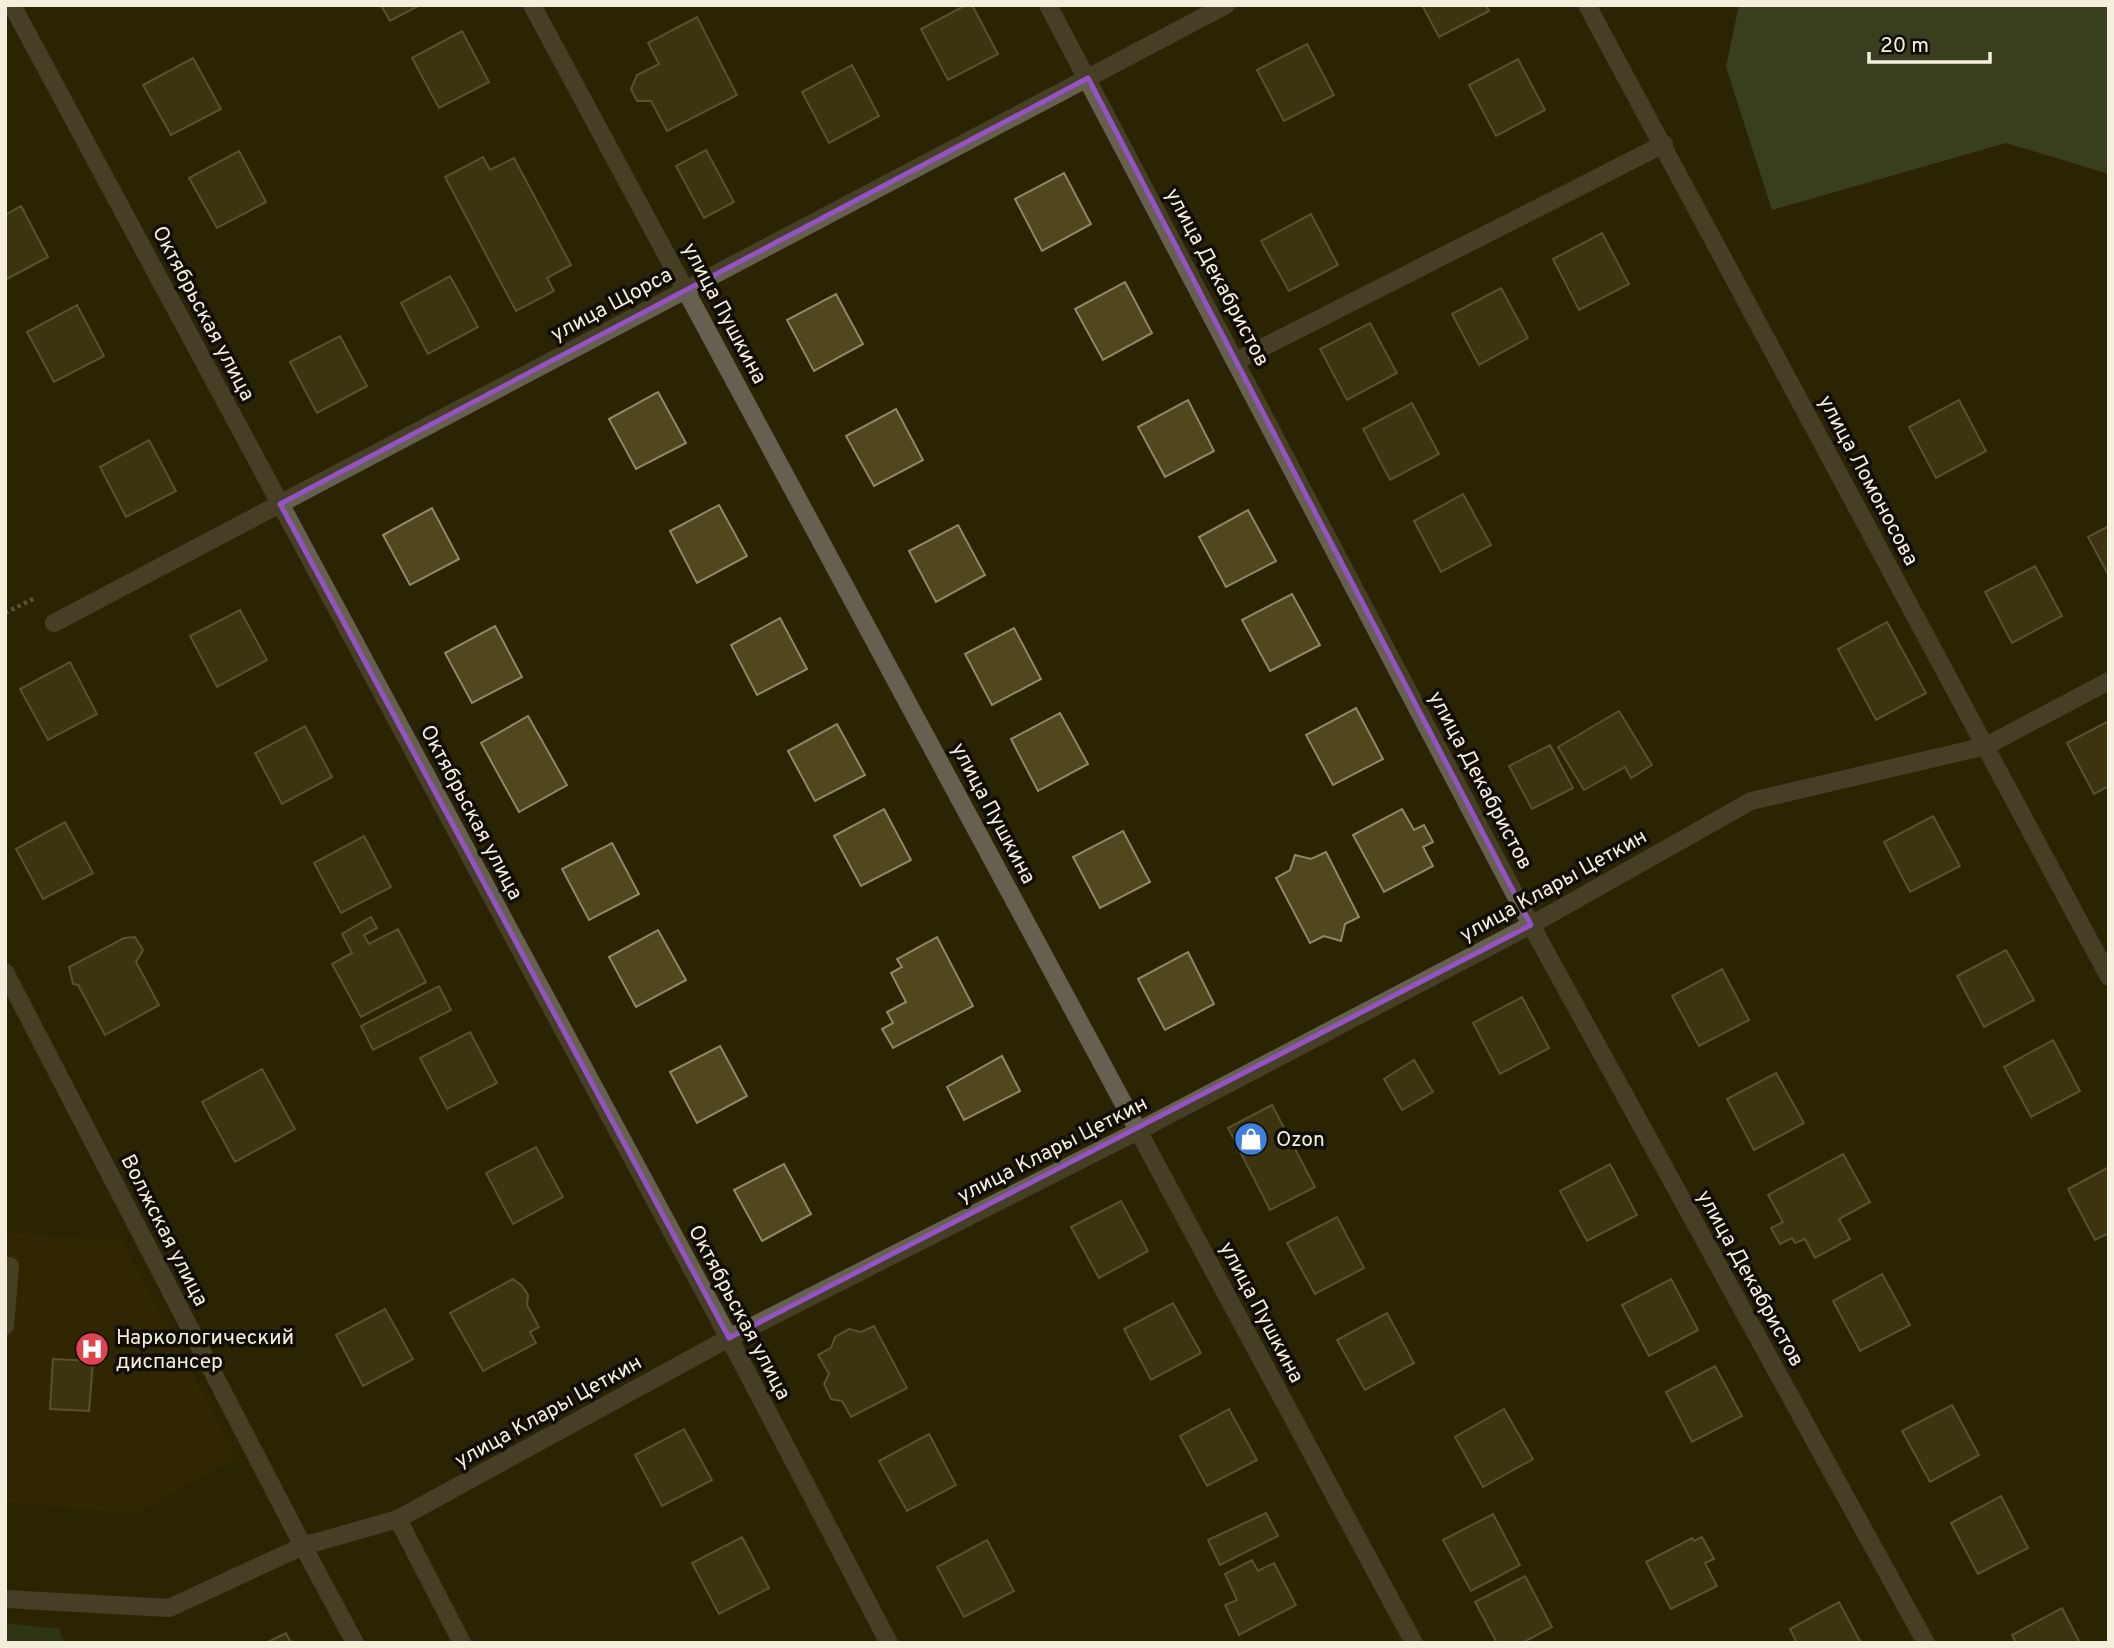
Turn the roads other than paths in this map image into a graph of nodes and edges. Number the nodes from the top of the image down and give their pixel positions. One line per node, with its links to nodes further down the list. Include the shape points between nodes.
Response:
1 (12, 5): 10 (street, Октябрьская улица)
2 (532, 5): 8 (street, улица Пушкина)
3 (1048, 5): 6 (street, улица Декабристов)
4 (1226, 5): 6 (street, улица Щорса)
5 (1587, 5): 7 (street, улица Ломоносова)
6 (1088, 78): 8 (street, улица Щорса); 9 (street, улица Декабристов)
7 (1664, 144): 9 (street); 13 (street, улица Ломоносова)
8 (687, 290): 10 (street, улица Щорса); 17 (street, улица Пушкина)
9 (1236, 361): 14 (street, улица Декабристов)
10 (280, 504): 11 (street, улица Щорса); 20 (street, Октябрьская улица)
11 (54, 623)
12 (2109, 681): 13 (street, улица Клары Цеткин)
13 (1986, 746): 14 (street, улица Клары Цеткин, via 1751,801); 16 (street, улица Ломоносова)
14 (1531, 925): 17 (street, улица Клары Цеткин); 28 (street, улица Декабристов)
15 (5, 972): 22 (street, Волжская улица)
16 (2109, 977)
17 (1138, 1131): 20 (street, улица Клары Цеткин); 27 (street, улица Пушкина)
18 (5, 1266): 19 (street, via 10,1266)
19 (5, 1326)
20 (729, 1338): 21 (street, улица Клары Цеткин); 26 (street, Октябрьская улица)
21 (398, 1519): 22 (street, улица Клары Цеткин); 25 (street)
22 (303, 1546): 23 (street, улица Клары Цеткин, via 169,1608); 24 (street, Волжская улица)
23 (5, 1599)
24 (355, 1643)
25 (462, 1643)
26 (889, 1643)
27 (1414, 1643)
28 (1926, 1643)

